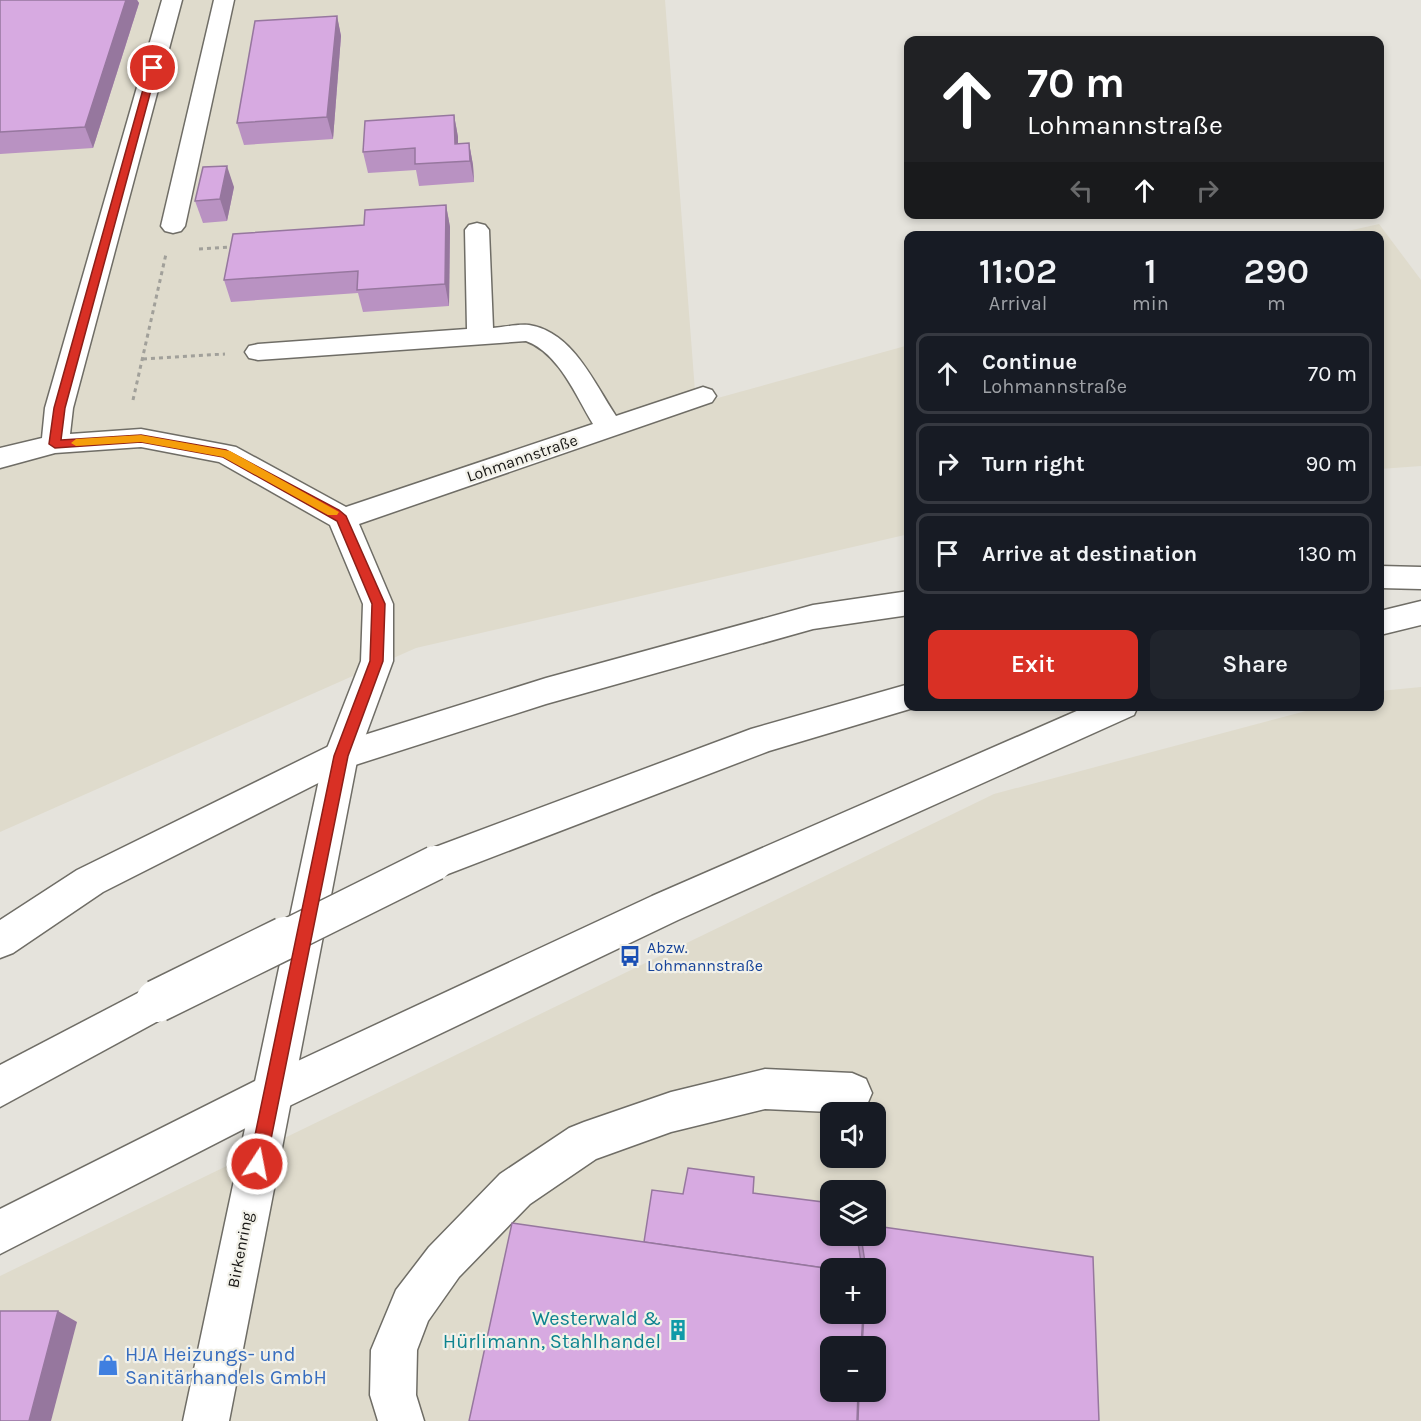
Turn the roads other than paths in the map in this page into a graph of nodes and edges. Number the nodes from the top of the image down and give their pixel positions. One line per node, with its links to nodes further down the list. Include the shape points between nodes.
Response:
1 (172, 0): 9 (main road, via 59,408)
2 (224, 0): 3 (main road)
3 (173, 226)
4 (477, 230): 5 (main road)
5 (480, 335): 6 (main road); 8 (main road, via 528,333 545,339 563,355)
6 (258, 352)
7 (703, 396): 8 (main road, Lohmannstraße)
8 (610, 428): 11 (main road, Lohmannstraße)
9 (55, 444): 10 (main road); 11 (main road, via 141,438 226,454)
10 (0, 458)
11 (342, 519): 21 (main road, Birkenring, via 378,604 377,661)
12 (1384, 577): 13 (main road)
13 (1421, 578)
14 (1421, 597): 15 (main road)
15 (1384, 602)
16 (904, 604): 21 (main road, via 802,620 546,691)
17 (1421, 613): 18 (main road)
18 (1384, 622)
19 (904, 698): 23 (main road, bridge, via 763,739 435,863 157,1001)
20 (1111, 711): 24 (main road, via 665,908)
21 (341, 756): 22 (main road, via 90,881); 24 (main road, Birkenring)
22 (0, 941)
23 (0, 1087)
24 (271, 1094): 26 (main road); 27 (main road, Birkenring)
25 (852, 1094): 28 (main road, via 765,1089 671,1112 584,1143 515,1189 444,1262 412,1306 394,1350 393,1395)
26 (0, 1232)
27 (206, 1421)
28 (401, 1421)

